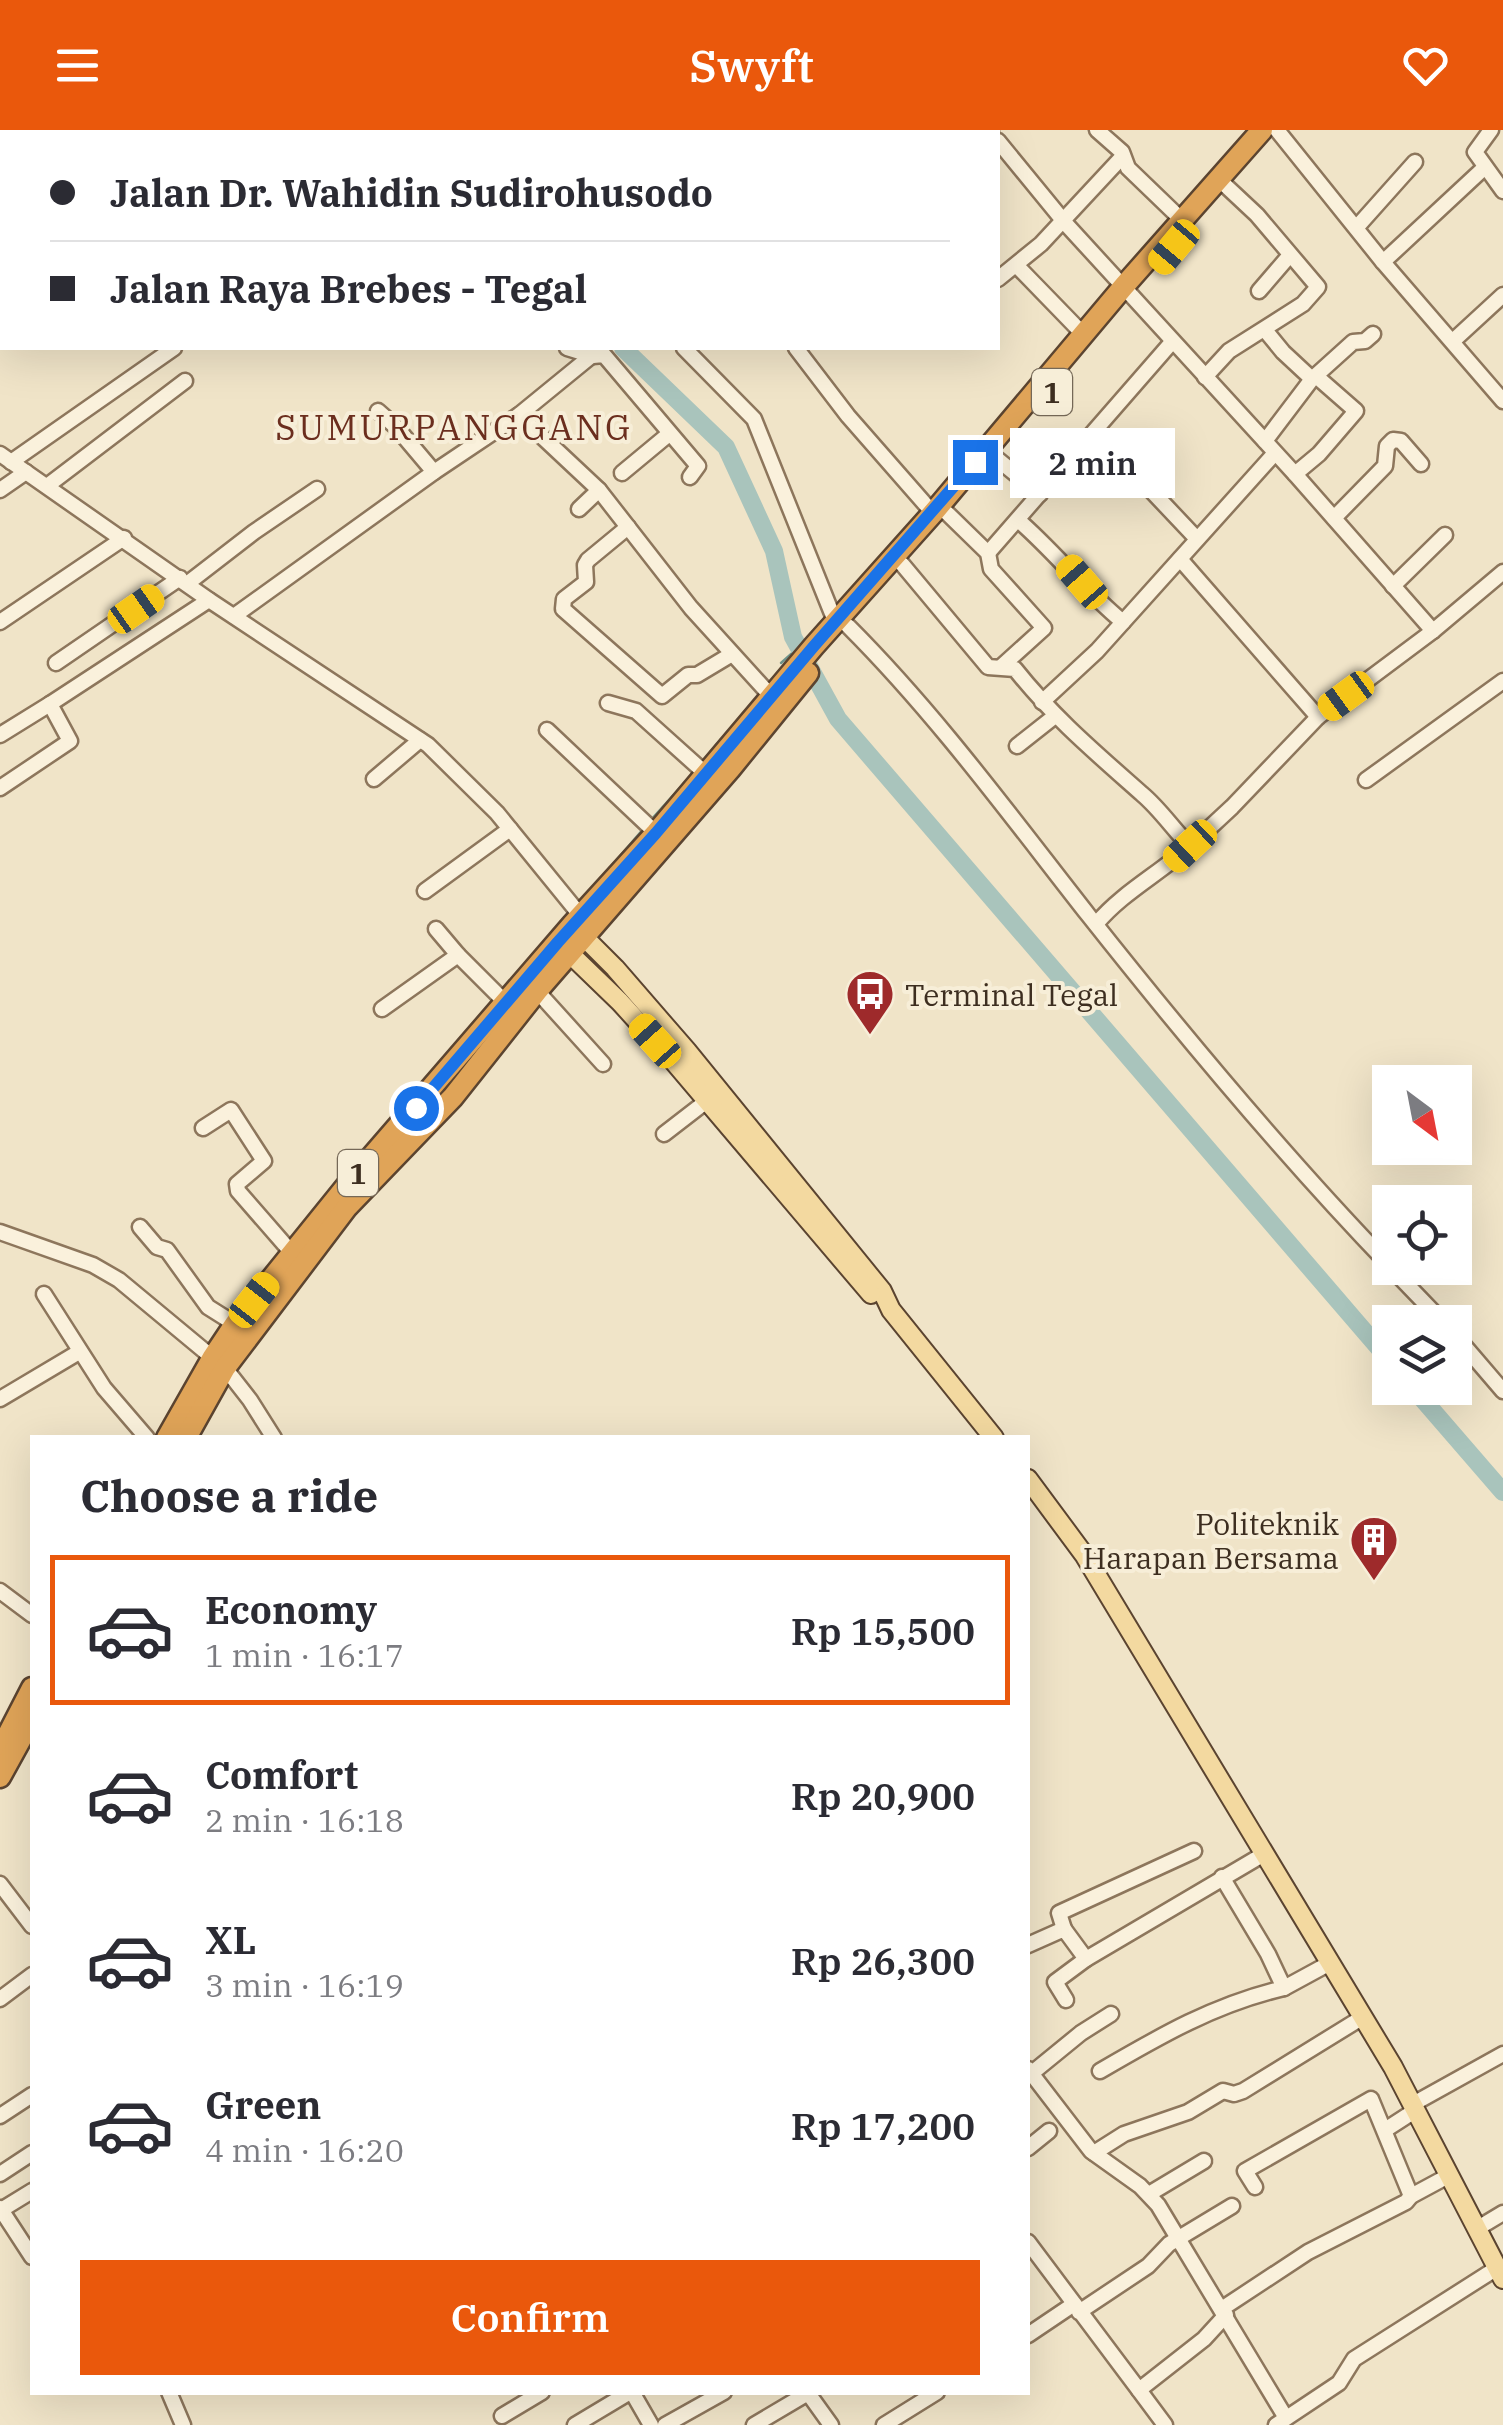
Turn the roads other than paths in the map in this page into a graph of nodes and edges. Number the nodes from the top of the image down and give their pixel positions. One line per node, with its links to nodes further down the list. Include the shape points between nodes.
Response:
1 (1097, 130): 5 (street)
2 (1262, 130): 12 (highway, 1)
3 (1277, 130): 10 (highway, 1); 14 (street)
4 (1491, 130): 9 (street, via 1474,152)
5 (1117, 136): 7 (street)
6 (1000, 143): 13 (street)
7 (1124, 156): 12 (street, via 1128,168); 13 (street)
8 (1415, 162): 14 (street)
9 (1484, 168): 11 (street); 16 (street)
10 (1226, 186): 15 (street); 19 (highway, 1)
11 (1503, 191)
12 (1182, 221): 19 (highway, 1)
13 (1064, 222): 17 (street); 19 (street)
14 (1356, 228): 16 (street)
15 (1290, 256): 20 (street); 22 (street, via 1318,287)
16 (1383, 262): 26 (street)
17 (1017, 266): 18 (street); 24 (street)
18 (1000, 278)
19 (1129, 291): 24 (highway, 1); 25 (street); 41 (highway, 1)
20 (1258, 291)
21 (1503, 295): 26 (street)
22 (1265, 330): 31 (street, via 1229,351); 32 (street)
23 (1373, 334): 32 (street, via 1353,342)
24 (1084, 335): 54 (highway, 1)
25 (1172, 342): 31 (street); 37 (street)
26 (1453, 342): 34 (street)
27 (171, 350): 40 (street)
28 (686, 350): 71 (street, via 758,427)
29 (798, 350): 54 (street, via 848,416)
30 (597, 352): 36 (street); 38 (street)
31 (1205, 377): 39 (street)
32 (1314, 378): 39 (street); 46 (street, via 1356,412)
33 (185, 381): 48 (street)
34 (1503, 400)
35 (378, 411): 44 (street)
36 (519, 415): 44 (street); 51 (street)
37 (1095, 431): 52 (street); 60 (street)
38 (670, 434): 45 (street); 47 (street, via 698,466)
39 (1270, 447): 46 (street); 60 (street)
40 (6, 458): 43 (street)
41 (996, 458): 52 (street); 54 (highway, 1)
42 (1422, 464): 55 (street, via 1401,440 1393,440 1385,466)
43 (26, 472): 48 (street); 50 (street)
44 (434, 472): 68 (street)
45 (622, 473)
46 (1295, 474): 55 (street)
47 (690, 477)
48 (46, 486): 59 (street)
49 (318, 489): 65 (street)
50 (0, 490)
51 (599, 490): 53 (street); 57 (street)
52 (1040, 494): 56 (street)
53 (579, 509)
54 (940, 513): 61 (street); 63 (highway, 1); 71 (highway, 1)
55 (1334, 518): 66 (street)
56 (1018, 520): 61 (street); 70 (street)
57 (628, 527): 73 (street); 73 (street, via 588,560 586,582 564,599 563,609 662,696)
58 (1445, 535): 66 (street)
59 (124, 538): 65 (street); 69 (street)
60 (1197, 539): 62 (street)
61 (988, 553): 75 (street, via 991,569 1044,629)
62 (1180, 559): 70 (street); 82 (street)
63 (902, 564): 71 (highway, 1); 75 (street, via 981,660 990,668)
64 (1503, 572): 72 (street)
65 (184, 581): 67 (street); 74 (street)
66 (1393, 586): 72 (street)
67 (209, 600): 68 (street); 79 (street)
68 (234, 616): 85 (street)
69 (0, 622)
70 (1124, 622): 78 (street)
71 (842, 624): 77 (highway, 1); 95 (street, via 934,720)
72 (1434, 631): 82 (street)
73 (732, 654): 77 (street)
74 (56, 662)
75 (1002, 666): 78 (street, via 1015,669)
76 (1503, 681): 89 (street)
77 (781, 692): 87 (highway, 1); 96 (highway, 1)
78 (1042, 702): 81 (street)
79 (50, 704): 84 (street); 90 (street, via 70,741)
80 (608, 704): 87 (street, via 640,714)
81 (1055, 716): 86 (street); 93 (street)
82 (1318, 717): 93 (street)
83 (546, 730): 91 (street)
84 (0, 735)
85 (420, 740): 88 (street); 92 (street)
86 (1017, 746)
87 (699, 768): 91 (highway, 1)
88 (374, 779)
89 (1366, 780)
90 (0, 788)
91 (649, 826): 96 (highway, 1)
92 (510, 829): 94 (street); 96 (street)
93 (1190, 846): 95 (street)
94 (425, 891)
95 (1096, 924): 109 (street)
96 (576, 928): 99 (highway, 1); 100 (highway, 1); 102 (main road)
97 (436, 929): 98 (street)
98 (458, 955): 100 (street); 101 (street)
99 (536, 991): 103 (street); 118 (highway, 1, via 453,1097 347,1207)
100 (501, 998): 110 (highway, 1)
101 (382, 1009)
102 (662, 1035): 104 (main road); 114 (main road, via 882,1290)
103 (604, 1064)
104 (708, 1100): 106 (street); 114 (main road, via 835,1256)
105 (203, 1128): 110 (street, via 228,1110 241,1125 264,1161 237,1184 238,1191)
106 (664, 1134)
107 (140, 1227): 115 (street, via 167,1250 208,1307)
108 (0, 1232): 118 (street, via 110,1274)
109 (1372, 1248)
110 (292, 1252): 115 (highway, 1)
111 (1408, 1285): 113 (street)
112 (44, 1294): 116 (street)
113 (1427, 1305)
114 (891, 1310): 125 (main road)
115 (235, 1324): 118 (highway, 1)
116 (79, 1352): 120 (street); 121 (street)
117 (1472, 1355): 119 (street)
118 (219, 1362): 122 (highway, 1); 123 (highway, 1); 124 (street)
119 (1503, 1391)
120 (0, 1398)
121 (144, 1435)
122 (169, 1435)
123 (187, 1435)
124 (272, 1435)
125 (992, 1435)
126 (1030, 1482): 134 (main road, via 1085,1556)
127 (0, 1591): 128 (street)
128 (30, 1614)
129 (30, 1692): 131 (highway)
130 (30, 1723): 132 (highway)
131 (0, 1750)
132 (0, 1777)
133 (1194, 1851): 138 (street, via 1059,1914)
134 (1264, 1854): 135 (street); 141 (main road)
135 (1222, 1877): 140 (street); 143 (street)
136 (0, 1884): 137 (street)
137 (30, 1923)
138 (1064, 1929): 139 (street); 140 (street)
139 (1030, 1944)
140 (1086, 1959): 145 (street, via 1056,1982)
141 (1324, 1967): 143 (street); 147 (main road)
142 (30, 1976): 144 (street)
143 (1284, 1988): 150 (street, via 1176,2026)
144 (0, 1999)
145 (1066, 2000)
146 (1110, 2014): 149 (street)
147 (1363, 2017): 152 (main road); 157 (street, via 1243,2091 1223,2091)
148 (1503, 2054): 152 (street)
149 (1030, 2071): 157 (street)
150 (1100, 2071)
151 (30, 2095): 153 (street)
152 (1415, 2107): 154 (street); 161 (main road)
153 (0, 2116)
154 (1385, 2130): 162 (street, via 1369,2099 1245,2171); 165 (street)
155 (1049, 2131): 156 (street)
156 (1030, 2146)
157 (1094, 2153): 164 (street)
158 (30, 2154): 160 (street)
159 (1204, 2161): 164 (street)
160 (0, 2174)
161 (1450, 2175): 165 (street); 169 (main road)
162 (1255, 2187)
163 (30, 2192): 167 (street)
164 (1149, 2194): 170 (street)
165 (1411, 2196): 175 (street, via 1308,2252)
166 (1232, 2206): 170 (street)
167 (1, 2209): 172 (street)
168 (1503, 2212): 169 (street)
169 (1478, 2228): 173 (main road)
170 (1180, 2238): 174 (street, via 1148,2266); 175 (street)
171 (1030, 2245): 174 (street)
172 (30, 2253)
173 (1500, 2273): 187 (street, via 1354,2359 1339,2384)
174 (1076, 2308): 176 (street); 177 (street)
175 (1225, 2312): 177 (street, via 1204,2339); 187 (street)
176 (1030, 2335)
177 (1139, 2390): 195 (street)
178 (170, 2395): 188 (street)
179 (537, 2395): 186 (street)
180 (626, 2395): 189 (street)
181 (633, 2395): 190 (street)
182 (719, 2395): 191 (street)
183 (803, 2395): 192 (street)
184 (810, 2395): 193 (street)
185 (933, 2395): 194 (street)
186 (502, 2416)
187 (1281, 2421)
188 (183, 2425)
189 (575, 2425)
190 (651, 2425)
191 (666, 2425)
192 (754, 2425)
193 (831, 2425)
194 (884, 2425)
195 (1165, 2425)

